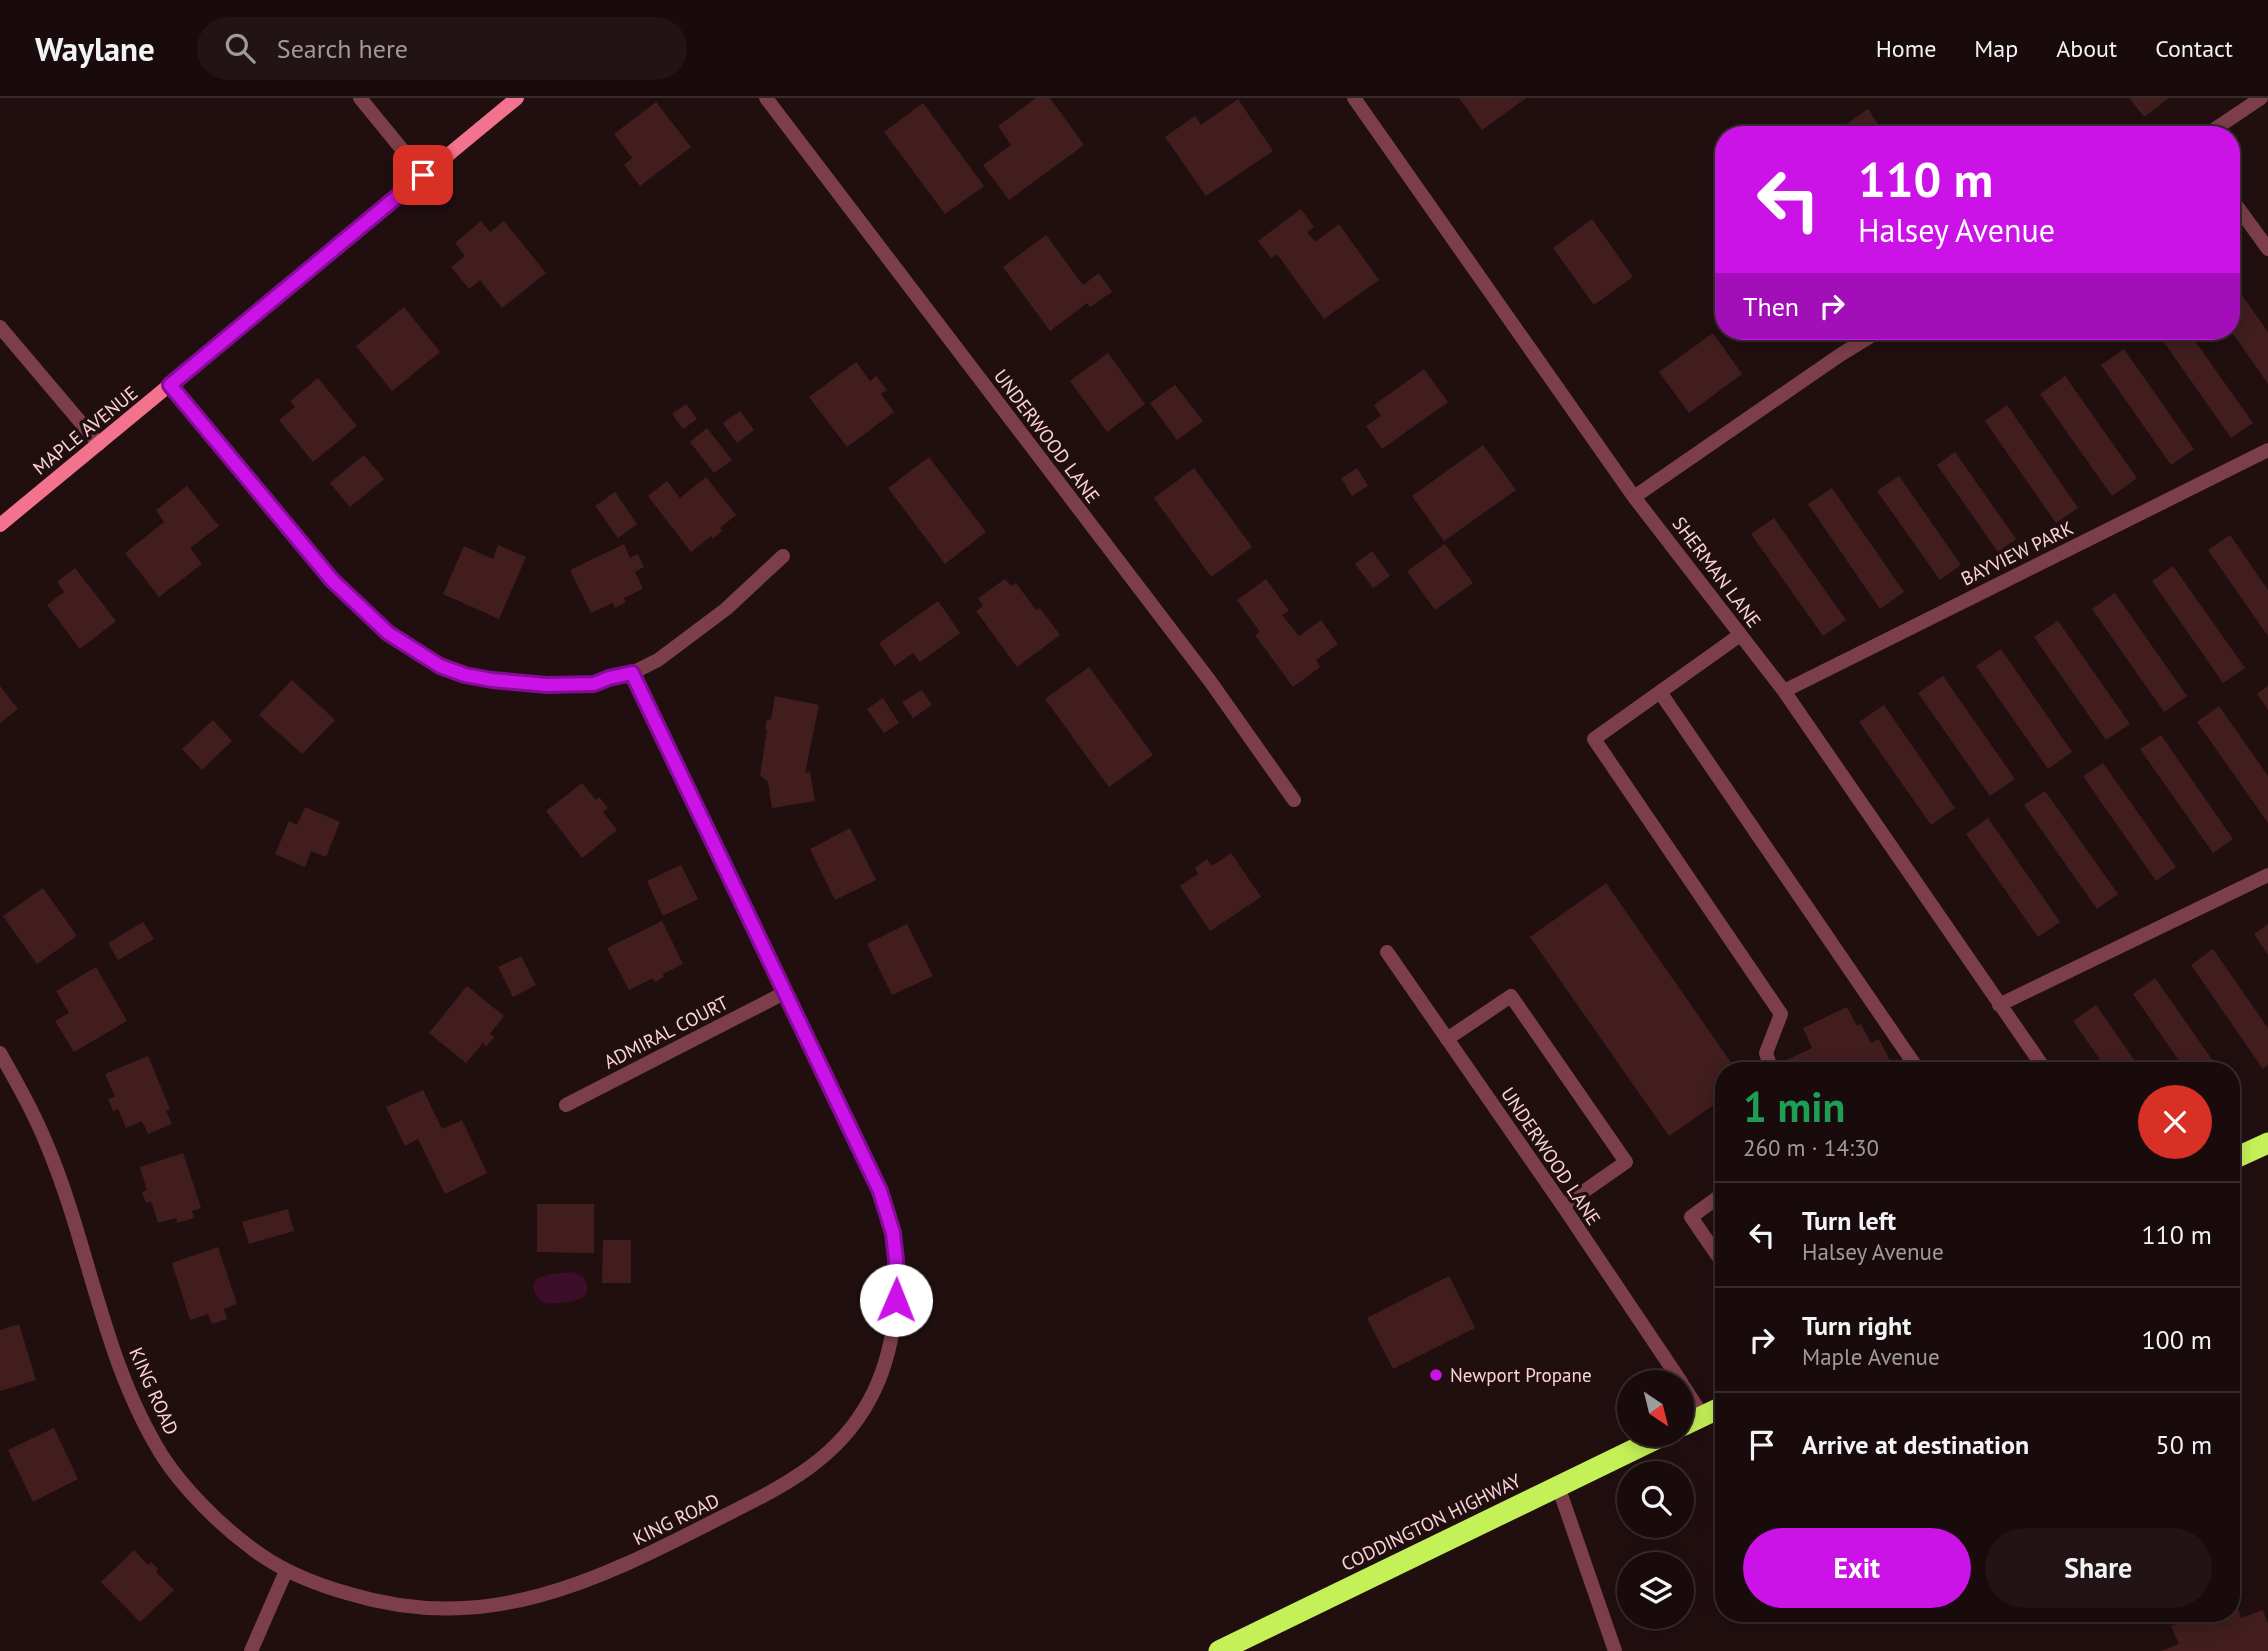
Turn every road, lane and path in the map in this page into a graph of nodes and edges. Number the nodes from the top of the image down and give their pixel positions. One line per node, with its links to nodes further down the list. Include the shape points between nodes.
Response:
1 (360, 98): 7 (street)
2 (517, 98): 7 (street, MAPLE AVENUE)
3 (766, 98): 22 (street, UNDERWOOD LANE, via 1210,681)
4 (1354, 98): 15 (street, SHERMAN LANE)
5 (2261, 98): 6 (street)
6 (2219, 126)
7 (423, 175): 12 (street, MAPLE AVENUE)
8 (2240, 210): 9 (street)
9 (2268, 249)
10 (0, 327): 13 (street)
11 (1864, 340): 15 (street)
12 (170, 385): 13 (street, MAPLE AVENUE); 19 (street, via 332,580 388,633 440,666 492,680 547,685 594,684)
13 (99, 444): 16 (street, MAPLE AVENUE)
14 (2268, 450): 20 (street, BAYVIEW PARK)
15 (1634, 497): 18 (street, SHERMAN LANE)
16 (0, 524)
17 (783, 556): 19 (street, via 726,609)
18 (1740, 635): 20 (street, SHERMAN LANE); 21 (street)
19 (632, 673): 25 (street, KING ROAD)
20 (1783, 691): 26 (street, SHERMAN LANE)
21 (1660, 692): 29 (street, via 1594,739 1781,1014 1766,1053); 30 (street)
22 (1294, 800)
23 (2268, 875): 26 (street)
24 (1387, 952): 27 (street, UNDERWOOD LANE)
25 (784, 993): 32 (street, ADMIRAL COURT); 45 (street, KING ROAD, via 880,1191 893,1233 896,1300 888,1354 870,1399 846,1434 790,1482 662,1548 547,1595 478,1608 421,1609 363,1598)
26 (1999, 1005): 31 (street, SHERMAN LANE)
27 (1447, 1039): 36 (street, UNDERWOOD LANE); 36 (street, via 1511,996 1626,1162)
28 (0, 1053): 45 (street, KING ROAD, via 48,1147 125,1383 151,1436 184,1485 247,1545)
29 (1769, 1062)
30 (1913, 1062)
31 (2040, 1062)
32 (566, 1105)
33 (2268, 1143): 34 (highway)
34 (2240, 1156)
35 (1715, 1200): 37 (street, via 1691,1217)
36 (1563, 1206): 38 (street, UNDERWOOD LANE)
37 (1715, 1252)
38 (1672, 1370)
39 (1694, 1402): 41 (street, UNDERWOOD LANE)
40 (1715, 1410): 41 (highway)
41 (1703, 1416): 42 (highway)
42 (1694, 1420)
43 (1639, 1447): 44 (highway, CODDINGTON HIGHWAY)
44 (1558, 1486): 47 (highway, CODDINGTON HIGHWAY); 48 (street)
45 (286, 1571): 46 (street)
46 (251, 1651)
47 (1219, 1651)
48 (1615, 1651)

